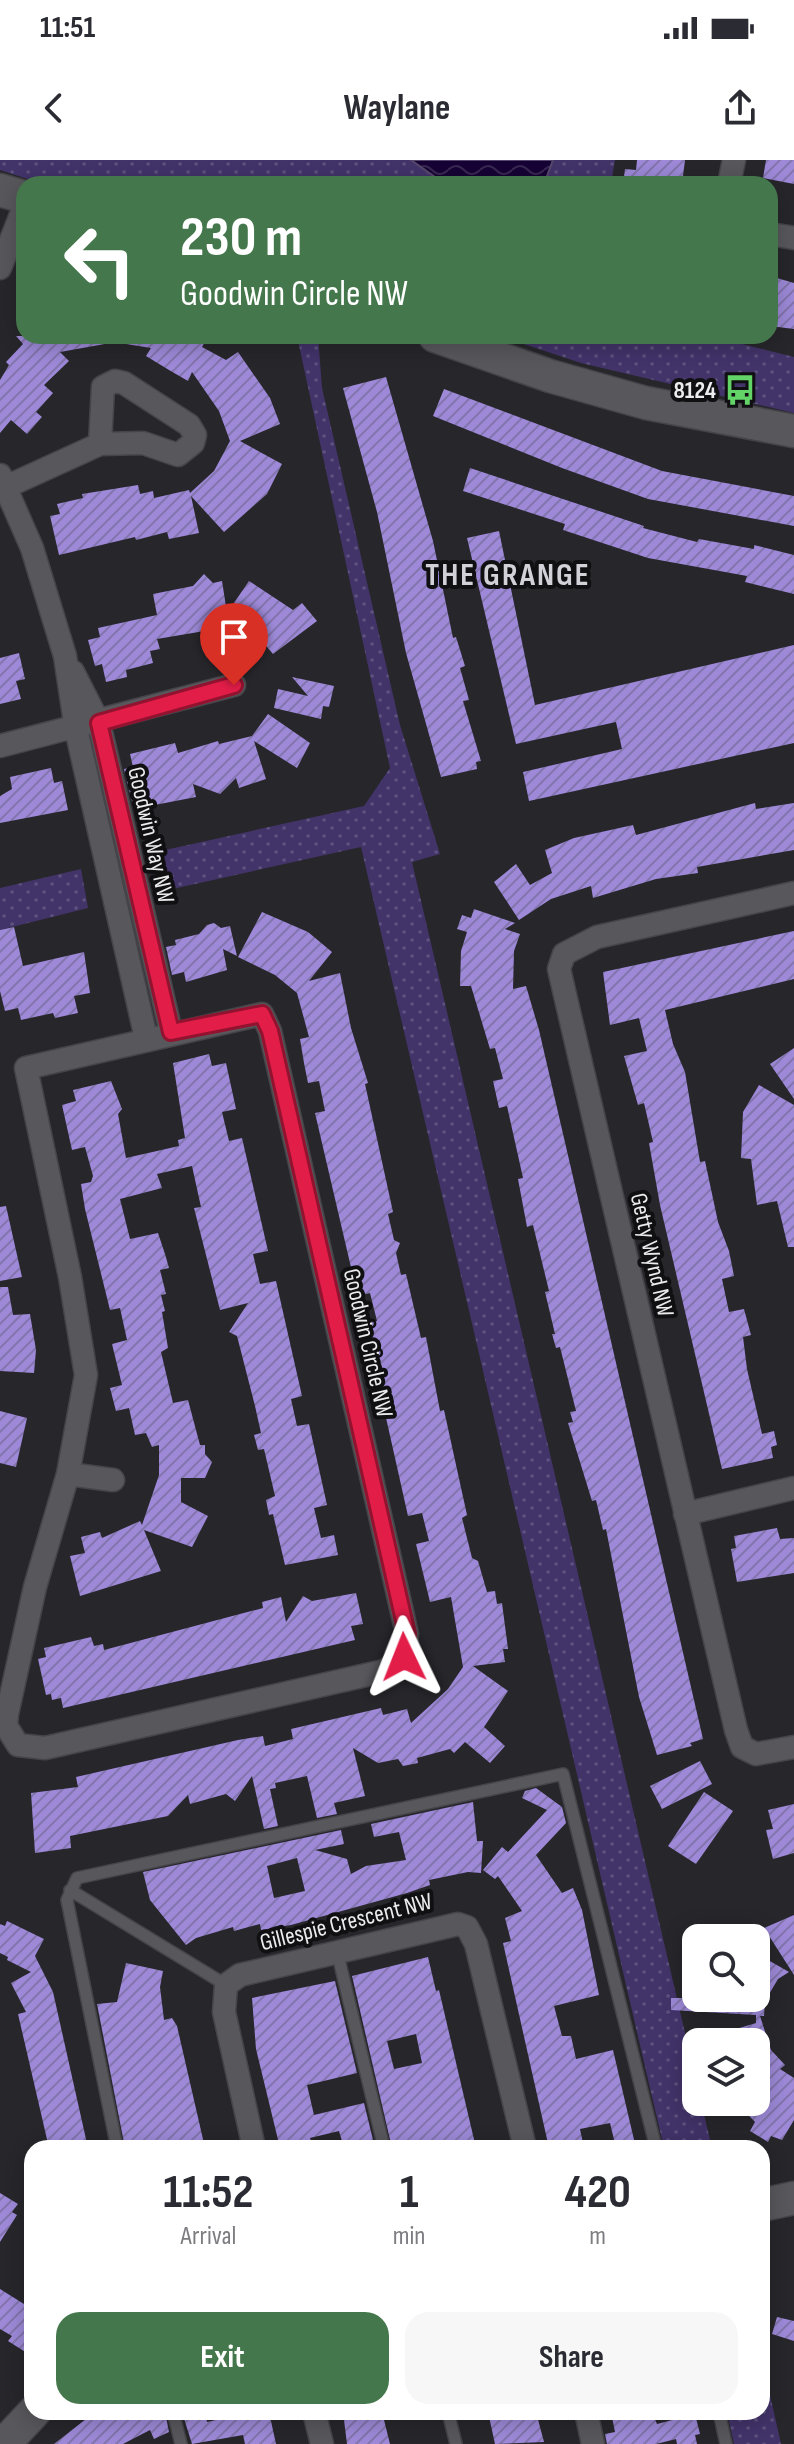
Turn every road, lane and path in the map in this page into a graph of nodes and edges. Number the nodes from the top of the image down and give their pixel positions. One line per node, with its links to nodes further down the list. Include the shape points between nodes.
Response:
1 (16, 227): 2 (street)
2 (0, 268)
3 (458, 344): 4 (main road)
4 (646, 403): 5 (main road); 7 (main road, via 754,444)
5 (794, 431)
6 (100, 444): 6 (street, via 143,443 178,455 195,435 189,425 115,381 103,387); 8 (street)
7 (794, 452)
8 (4, 480): 10 (street, Goodwin Way NW, via 32,548)
9 (234, 685): 10 (street)
10 (87, 726): 11 (street); 13 (street, Goodwin Way NW); 14 (street, Goodwin Way NW)
11 (0, 746)
12 (794, 893): 18 (street, Getty Wynd NW, via 597,937 564,954 559,969)
13 (171, 1032): 14 (street, Goodwin Circle NW); 15 (street, Goodwin Circle NW, via 262,1014 270,1031 407,1634 404,1657 384,1671 45,1748 18,1745 6,1726 7,1714 35,1587)
14 (146, 1038): 15 (street, Goodwin Circle NW, via 26,1068 86,1375)
15 (68, 1474): 16 (street)
16 (113, 1480)
17 (794, 1488): 18 (street)
18 (685, 1514): 19 (street, Getty Wynd NW, via 742,1747 756,1754)
19 (794, 1747)
20 (70, 1890): 22 (lane); 23 (lane, via 67,1900); 27 (lane, via 77,1878 563,1774)
21 (337, 1951): 22 (street, Gillespie Crescent NW, via 240,1975); 25 (lane); 26 (street, Gillespie Crescent NW, via 447,1924 467,1927 476,1944)
22 (226, 1985): 24 (street, via 224,2012)
23 (115, 2140)
24 (252, 2140)
25 (382, 2140)
26 (523, 2140)
27 (654, 2140)
28 (794, 2198): 29 (main road)
29 (770, 2203)
30 (26, 2420): 36 (main road)
31 (175, 2420): 37 (lane)
32 (316, 2420): 38 (street)
33 (450, 2420): 39 (lane)
34 (588, 2420): 40 (street)
35 (721, 2420): 41 (lane)
36 (4, 2444)
37 (181, 2444)
38 (322, 2444)
39 (456, 2444)
40 (593, 2444)
41 (726, 2444)

